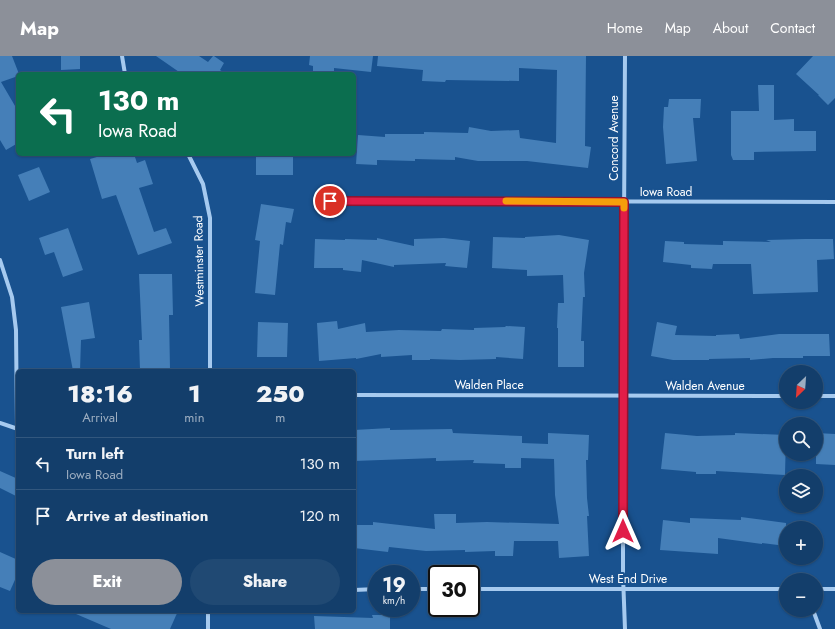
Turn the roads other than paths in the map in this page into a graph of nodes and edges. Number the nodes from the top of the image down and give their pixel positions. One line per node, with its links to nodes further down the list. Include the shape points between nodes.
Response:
1 (122, 56): 3 (street)
2 (625, 56): 6 (street, Concord Avenue)
3 (125, 72)
4 (189, 156): 10 (street, Westminster Road, via 203,184 210,218)
5 (330, 201): 6 (street, Iowa Road)
6 (624, 202): 7 (street, Iowa Road); 12 (street, Concord Avenue)
7 (835, 202)
8 (0, 260): 9 (street, via 12,297)
9 (16, 369)
10 (210, 369)
11 (356, 395): 12 (street, Walden Place)
12 (623, 395): 13 (street, Walden Avenue); 20 (street, Concord Avenue)
13 (779, 396)
14 (823, 396): 15 (street)
15 (835, 396)
16 (0, 423): 17 (street)
17 (16, 429)
18 (368, 589): 24 (street)
19 (480, 589): 20 (street, West End Drive)
20 (623, 589): 21 (street, West End Drive); 28 (street, Concord Avenue)
21 (779, 589)
22 (823, 589): 23 (street)
23 (835, 589)
24 (356, 590)
25 (208, 613): 27 (street)
26 (816, 617): 29 (street)
27 (208, 629)
28 (625, 629)
29 (820, 629)

